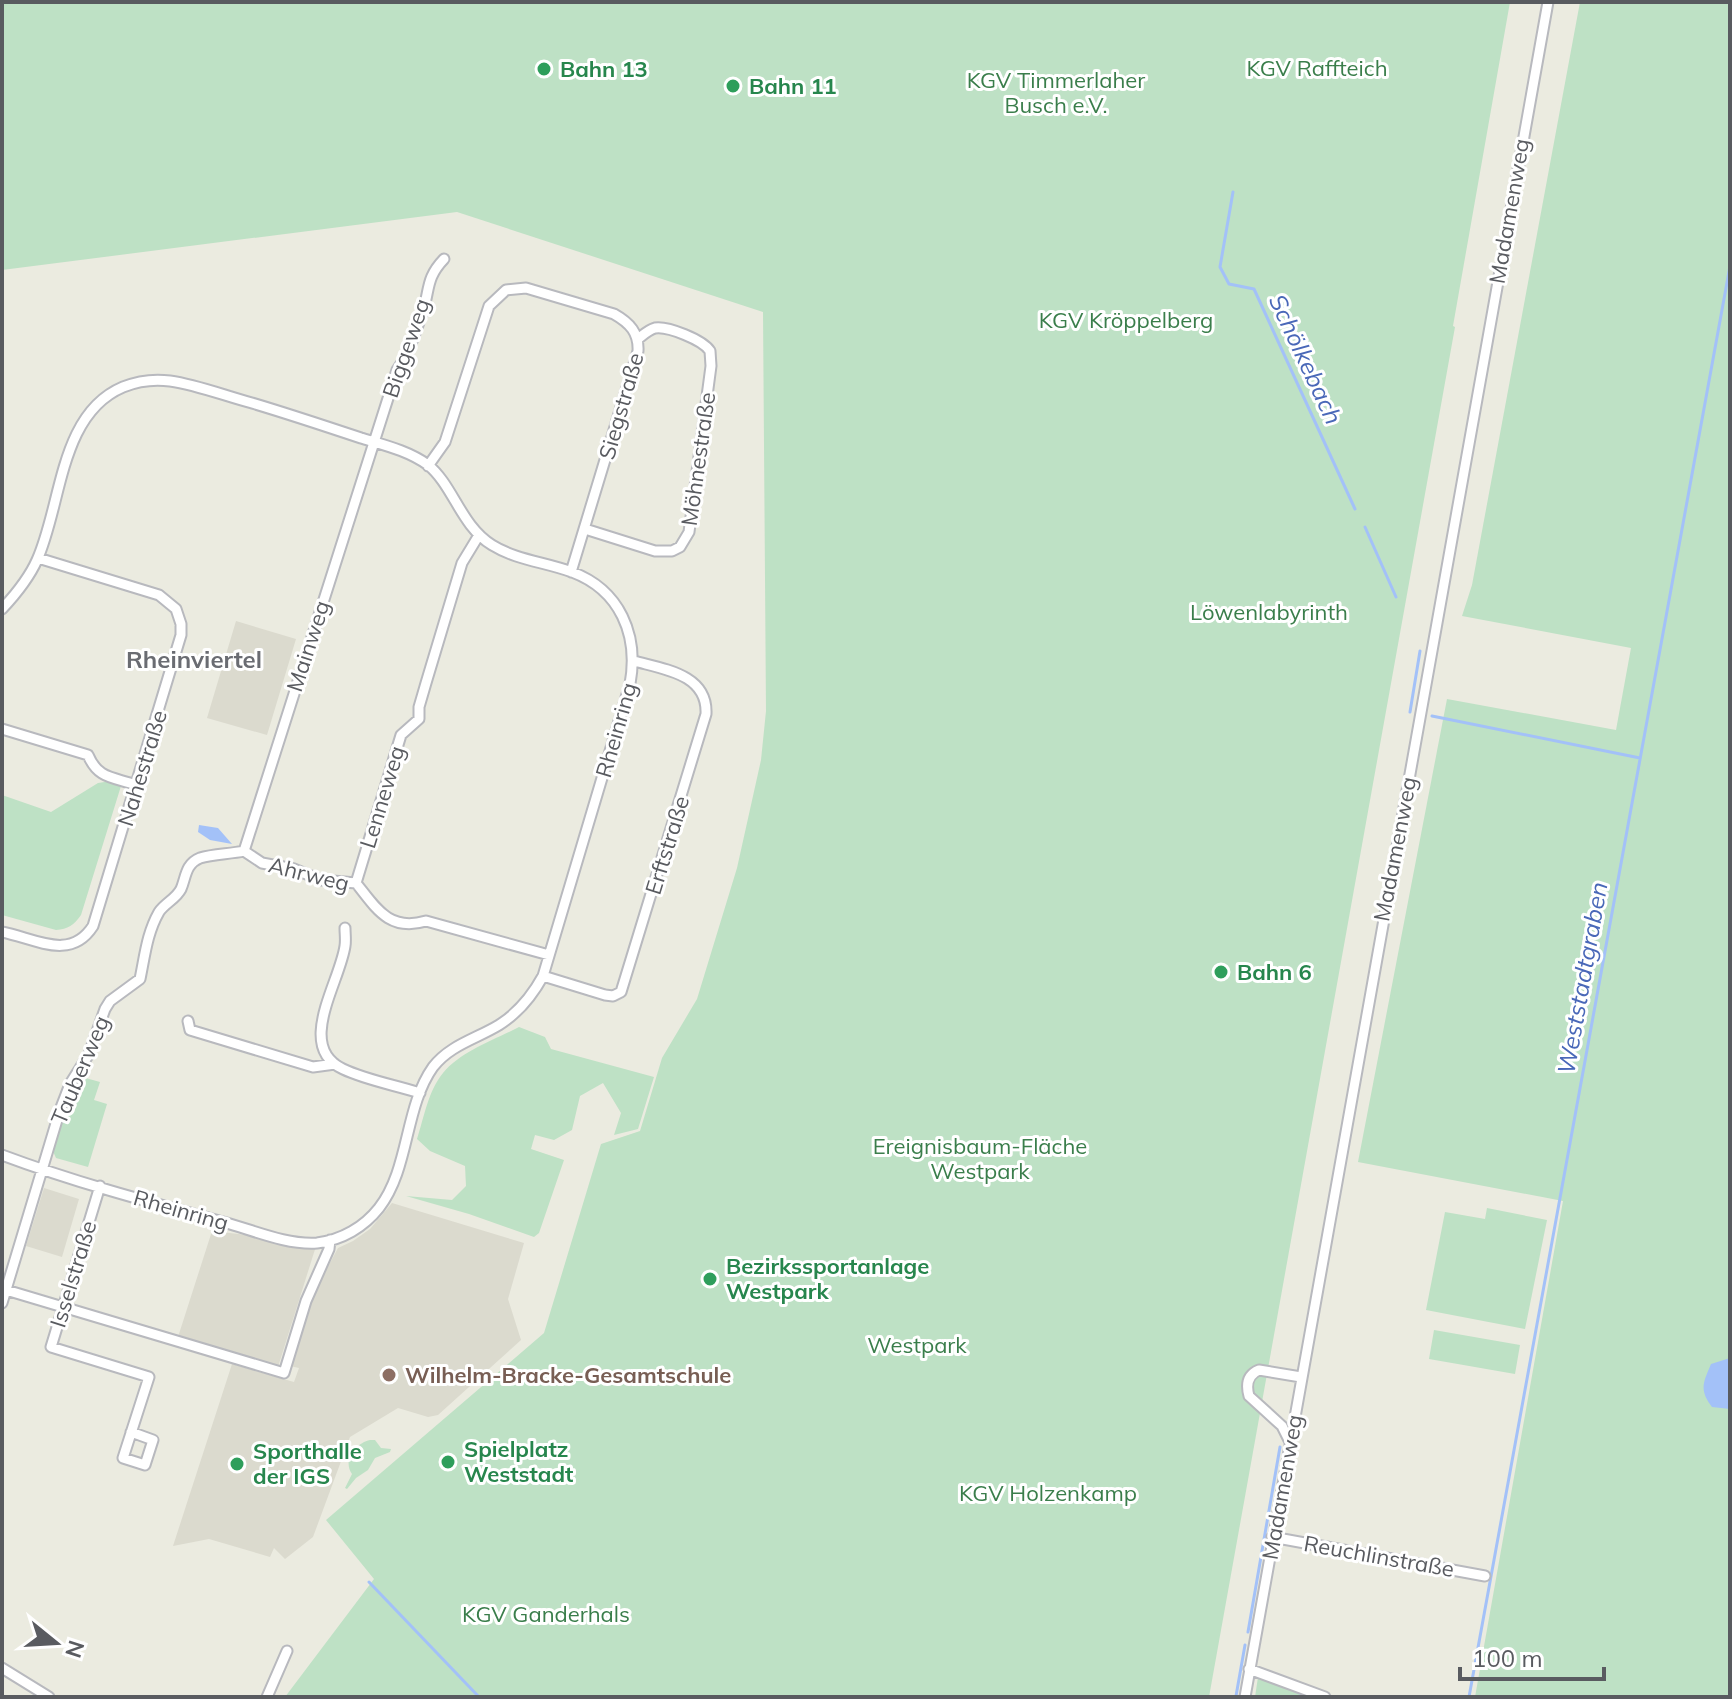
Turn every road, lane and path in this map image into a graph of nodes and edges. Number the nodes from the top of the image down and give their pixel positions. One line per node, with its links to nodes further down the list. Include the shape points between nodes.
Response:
1 (1548, 2): 30 (street, Madamenweg)
2 (444, 259): 4 (street, Biggeweg, via 429,279 422,314)
3 (638, 339): 5 (street, Siegstraße, via 633,328 614,314 526,288 501,293 485,316 445,442); 6 (street, Siegstraße); 6 (street, Möhnestraße, via 662,328 702,342 710,351 689,532 680,547 664,552)
4 (373, 441): 5 (street, Rheinring); 8 (street, Rheinring, via 183,383 153,380 125,386 96,406 76,435); 14 (street, Mainweg)
5 (428, 466): 7 (street, Rheinring)
6 (585, 529): 9 (street, Siegstraße)
7 (479, 535): 9 (street, Rheinring, via 505,552); 15 (street, Lenneweg, via 462,563 419,719 401,735)
8 (38, 558): 10 (street, Rheinring); 13 (street, Nahestraße, via 159,595 180,618 181,635)
9 (571, 572): 11 (street, Rheinring, via 616,605 630,630)
10 (2, 609)
11 (634, 661): 18 (street, Rheinring); 19 (street, Erftstraße, via 696,684 706,714 621,992 605,995)
12 (2, 729): 13 (street, via 88,755 96,771)
13 (136, 785): 17 (street, Nahestraße, via 89,932 78,942 59,946)
14 (244, 851): 15 (street, Ahrweg, via 262,863 321,880); 24 (street, Tauberweg, via 190,864 181,889 161,908 146,942 140,979 105,1009 89,1054 70,1084)
15 (356, 883): 18 (street, Ahrweg, via 366,899 396,922 426,921)
16 (345, 928): 21 (street, via 345,947 321,1026 323,1051)
17 (2, 932)
18 (549, 955): 19 (street, Rheinring)
19 (543, 976): 22 (street, Rheinring, via 511,1016 446,1054)
20 (188, 1021): 21 (street, via 190,1030 299,1063)
21 (335, 1064): 22 (street)
22 (420, 1093): 26 (street, Rheinring, via 384,1202 362,1226)
23 (2, 1155): 24 (street, Rheinring)
24 (43, 1168): 25 (street, Rheinring); 27 (street)
25 (100, 1186): 26 (street, Rheinring, via 290,1241); 29 (street, Isselstraße)
26 (330, 1240): 29 (street, via 284,1373)
27 (6, 1290): 28 (street); 29 (street)
28 (2, 1303)
29 (63, 1306): 31 (street, Isselstraße, via 51,1347 149,1377)
30 (1301, 1377): 32 (street, Madamenweg); 32 (street, via 1259,1370 1247,1382 1249,1396 1282,1426)
31 (131, 1432)
32 (1290, 1442): 33 (street, Madamenweg)
33 (1272, 1537): 34 (street, Reuchlinstraße); 37 (street, Madamenweg)
34 (1485, 1576)
35 (287, 1651): 39 (street)
36 (2, 1668): 38 (street)
37 (1249, 1669): 40 (street, Madamenweg); 41 (street)
38 (49, 1697)
39 (267, 1697)
40 (1245, 1697)
41 (1325, 1697)

